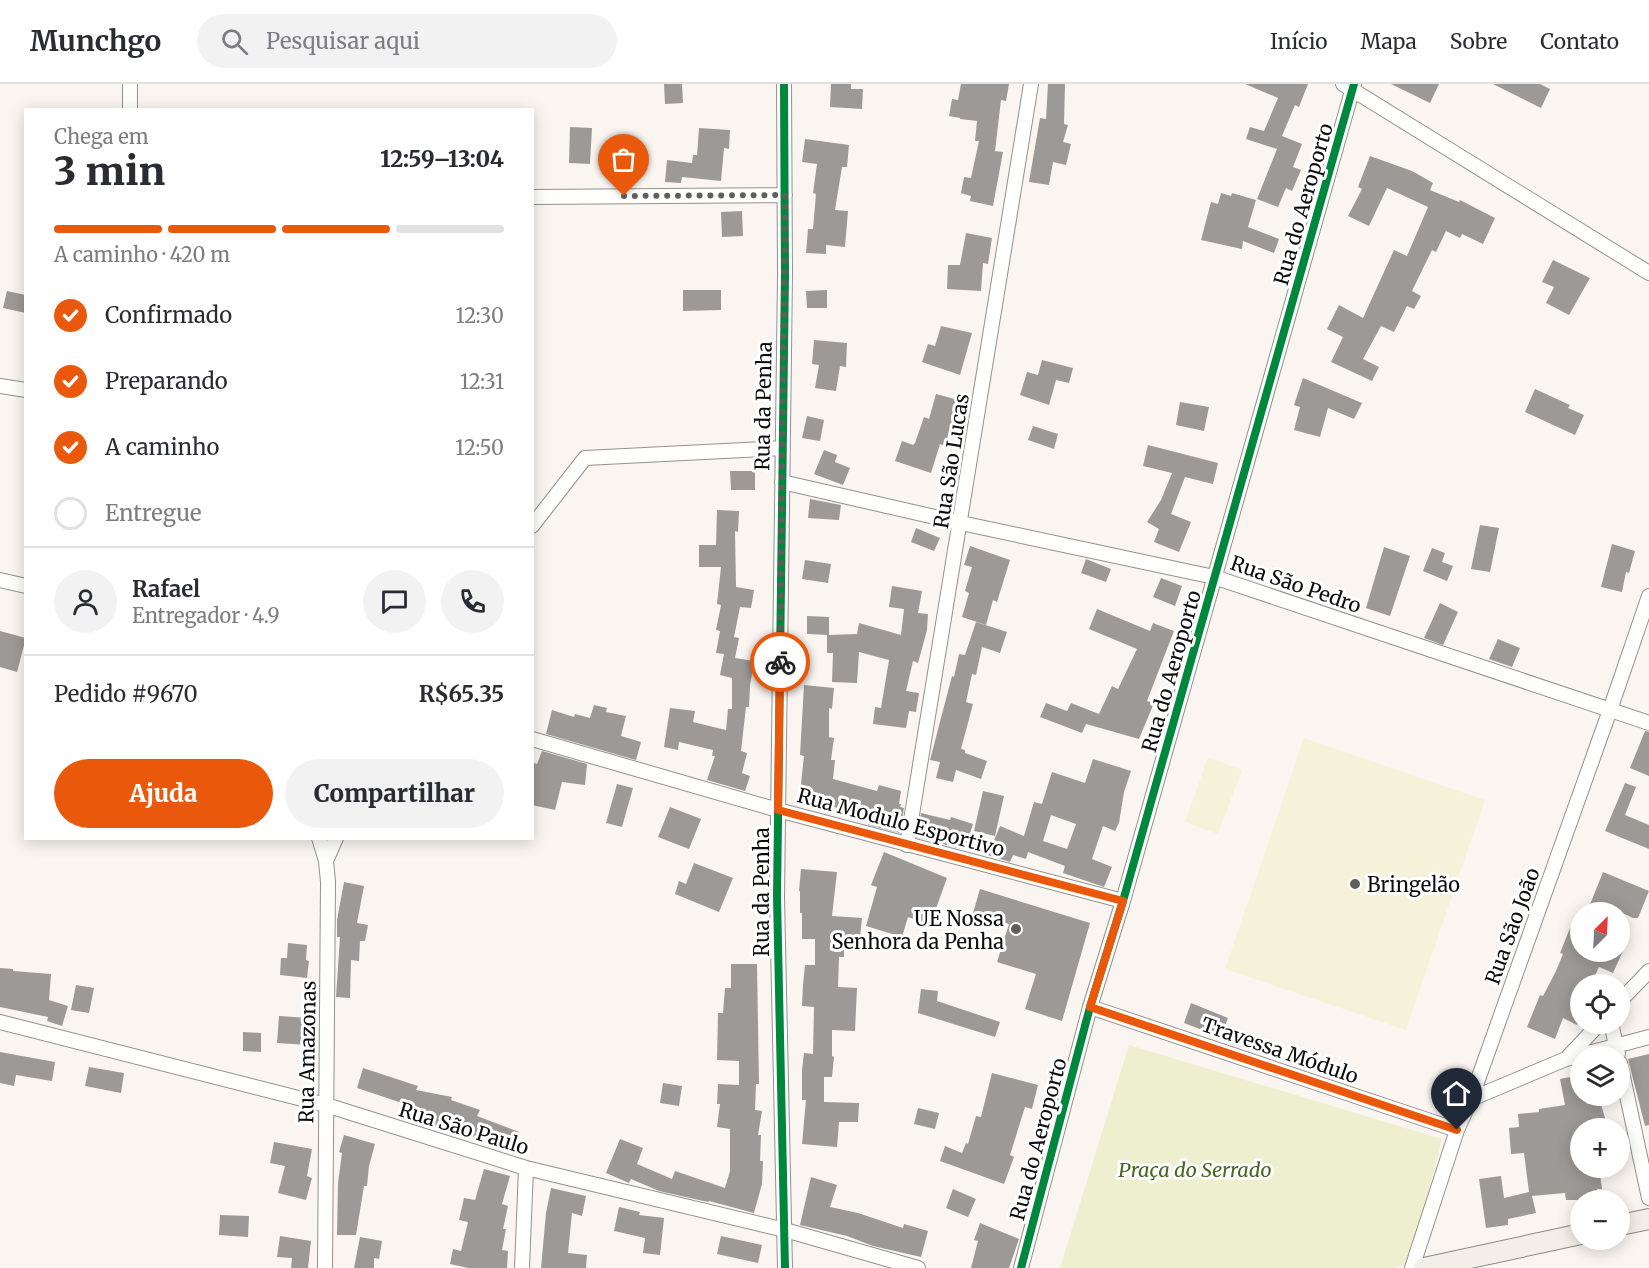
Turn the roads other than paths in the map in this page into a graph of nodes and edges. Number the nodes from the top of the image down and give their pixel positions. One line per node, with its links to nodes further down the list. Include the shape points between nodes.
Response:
1 (130, 84): 5 (street)
2 (784, 84): 6 (street, Rua da Penha)
3 (1031, 84): 14 (street, Rua São Lucas)
4 (1350, 86): 8 (street); 15 (street, Rua do Aeroporto)
5 (130, 108)
6 (785, 195): 7 (street); 11 (street, Rua da Penha)
7 (534, 197)
8 (1649, 273)
9 (0, 386): 10 (street)
10 (24, 390)
11 (783, 448): 12 (street, Rua da Penha); 13 (street, via 585,458)
12 (782, 482): 14 (street, Rua São Pedro); 22 (street, Rua da Penha)
13 (534, 523)
14 (961, 523): 15 (street, Rua São Pedro); 25 (street, Rua São Lucas)
15 (1214, 577): 19 (street, Rua São Pedro); 27 (street, Rua do Aeroporto)
16 (0, 580): 17 (street)
17 (24, 586)
18 (1649, 596): 19 (street, Rua São João)
19 (1610, 710): 20 (street, Rua São Pedro); 37 (street, Rua São João)
20 (1649, 723)
21 (534, 740): 22 (street, Rua Modulo Esportivo)
22 (778, 810): 25 (street, Rua Modulo Esportivo); 45 (street, Rua da Penha)
23 (320, 840): 26 (street, Rua Amazonas)
24 (335, 840): 26 (street)
25 (907, 845): 27 (street, Rua Modulo Esportivo)
26 (326, 861): 38 (street, Rua Amazonas)
27 (1123, 901): 30 (street, Rua do Aeroporto)
28 (1649, 970): 29 (street)
29 (1630, 991)
30 (1090, 1007): 40 (street, Travessa Módulo); 51 (street, Rua do Aeroporto)
31 (0, 1022): 38 (street, Rua São Paulo)
32 (1590, 1034): 36 (street)
33 (1649, 1037): 34 (street)
34 (1627, 1046)
35 (1570, 1058): 36 (street)
36 (1566, 1059): 37 (street)
37 (1471, 1099): 40 (street, Rua São João)
38 (326, 1105): 41 (street, Rua São Paulo); 47 (street, Rua Amazonas)
39 (1629, 1106): 42 (street)
40 (1457, 1130): 52 (street, Rua São João)
41 (526, 1168): 45 (street, Rua São Paulo); 48 (street)
42 (1649, 1198)
43 (1649, 1219): 44 (street)
44 (1630, 1223)
45 (785, 1230): 49 (street, Rua da Penha); 50 (street, Rua São Paulo)
46 (1570, 1236): 53 (street)
47 (325, 1268)
48 (522, 1268)
49 (785, 1268)
50 (918, 1268)
51 (1021, 1268)
52 (1412, 1268)
53 (1424, 1268)

